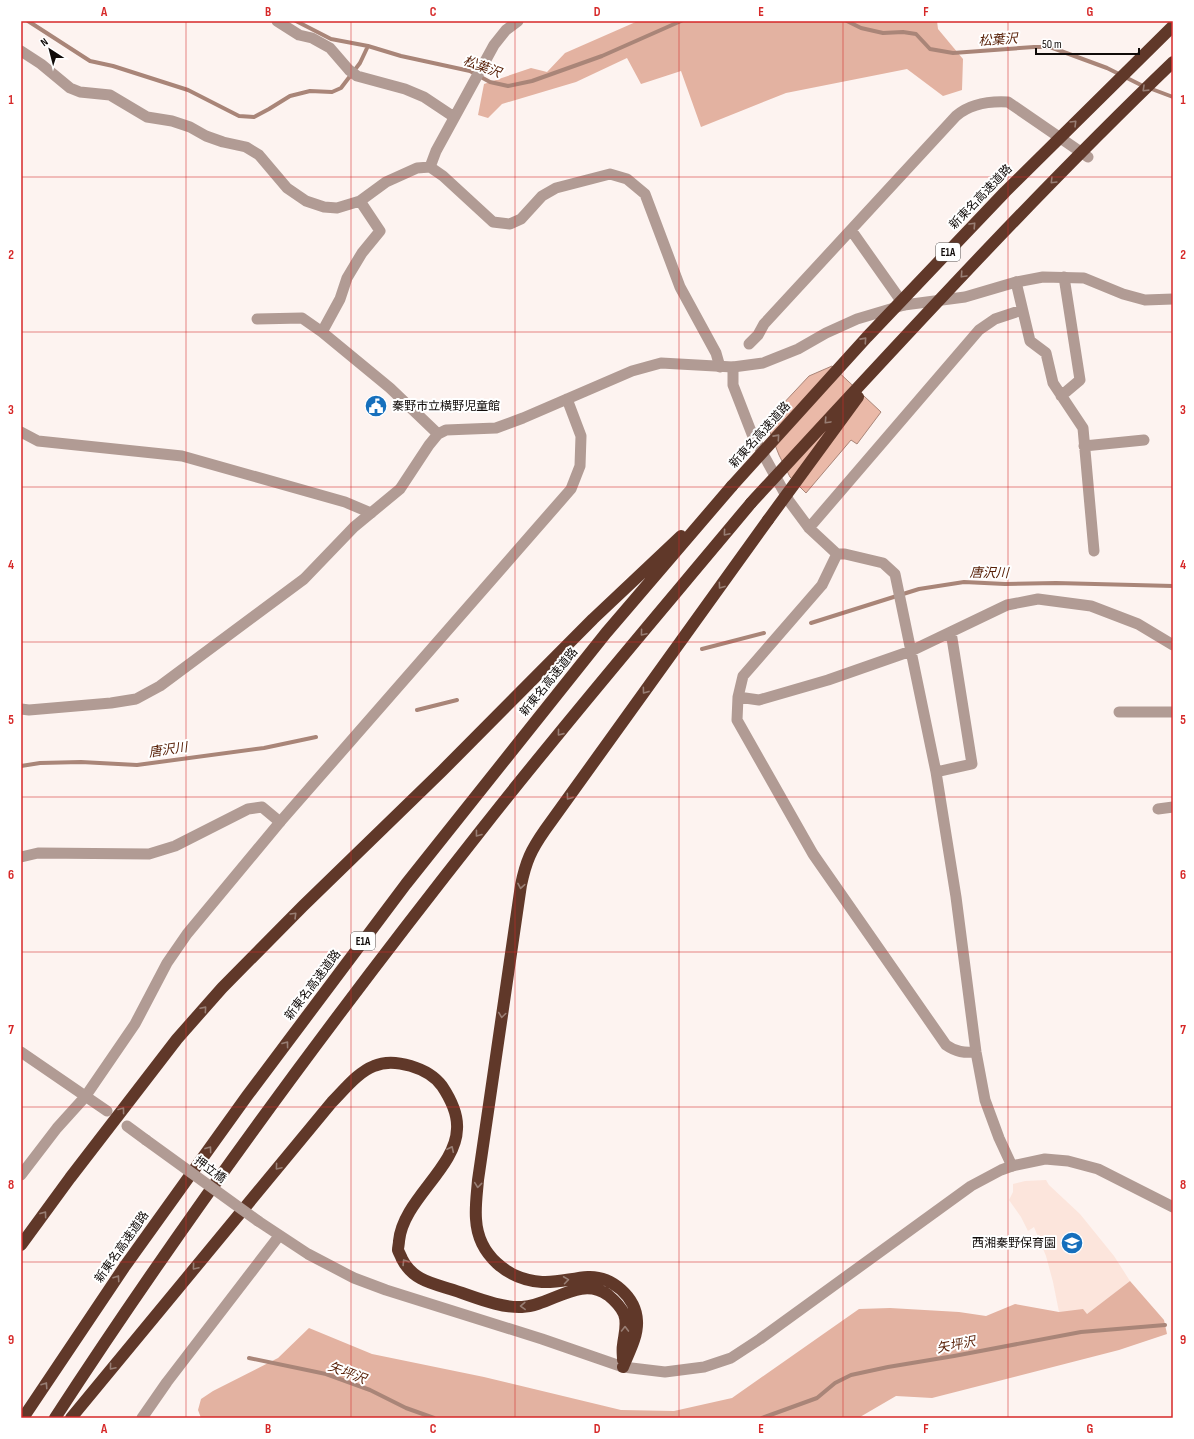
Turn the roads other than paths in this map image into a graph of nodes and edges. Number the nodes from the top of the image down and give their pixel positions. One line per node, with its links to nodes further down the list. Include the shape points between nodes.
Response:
1 (277, 21): 6 (street, via 299,35 312,38 330,48 353,73 424,97)
2 (518, 21): 6 (street, via 506,30 494,45)
3 (1173, 26): 28 (highway, 新東名高速道路 / E1A, one-way to 3, bridge, via 867,337 1004,192)
4 (21, 50): 9 (street, via 70,88 80,92 110,95 147,117 172,121 223,142 246,147 259,155 286,188 306,201 324,208 337,208)
5 (1173, 62): 19 (highway, E1A, one-way to 19, bridge, via 1024,210)
6 (454, 117): 8 (street)
7 (1088, 157): 10 (street, via 1008,102 994,102 964,109)
8 (430, 167): 9 (street, via 417,168 386,182); 20 (street, via 444,176 493,222 510,224 521,219 542,196 556,188 610,174 627,179 645,194 680,287 716,353)
9 (360, 201): 17 (street, via 380,231 347,278 340,299)
10 (851, 230): 14 (street); 18 (street, via 764,324)
11 (1064, 277): 12 (street, via 1043,277); 13 (street, via 1084,278 1145,300); 22 (street, via 1080,380)
12 (1016, 282): 14 (street, via 965,296); 15 (street)
13 (1173, 299)
14 (904, 305): 21 (street, via 857,319 798,349 763,363)
15 (1022, 310): 22 (street, via 1030,341 1046,353 1053,384); 30 (street, via 995,319 979,330)
16 (257, 319): 17 (street, via 302,318)
17 (322, 332): 25 (street, via 390,388)
18 (749, 344)
19 (893, 349): 55 (highway, one-way to 55, bridge, via 545,830 532,849 526,864 478,1180 477,1226 488,1253 501,1268 515,1276 544,1282 598,1278 609,1281 618,1288 631,1303 637,1322 632,1345); 57 (highway, E1A, one-way to 57, bridge, via 751,503 484,827 378,963 267,1113 155,1269)
20 (720, 367): 21 (street); 23 (street, via 661,363 632,371)
21 (732, 367): 30 (street, via 733,384 752,434 789,501)
22 (1061, 396): 27 (street, via 1083,428)
23 (567, 399): 25 (street, via 496,428 446,430); 43 (street, via 580,436 580,466 571,489)
24 (21, 432): 29 (street, via 38,441 182,456 345,502)
25 (438, 434): 29 (street, via 400,489)
26 (1144, 440): 27 (street)
27 (1084, 446): 31 (street)
28 (732, 486): 54 (highway, one-way to 28, via 177,1039 222,988 593,619); 56 (highway, 新東名高速道路 / E1A, one-way to 28, via 125,1266 229,1121 406,884 606,632)
29 (371, 513): 37 (street, via 304,579 160,686 136,699)
30 (809, 528): 32 (street)
31 (1094, 551)
32 (837, 554): 35 (street, via 883,563 895,574); 36 (street, via 822,585 744,676)
33 (951, 632): 34 (street, via 1007,605 1038,599 1091,606 1138,624); 35 (street); 40 (street, via 972,764)
34 (1173, 645)
35 (911, 651): 36 (street, via 828,680 759,700); 40 (street)
36 (738, 697): 46 (street, via 737,720 813,854 946,1045 954,1051)
37 (21, 709)
38 (1119, 712): 39 (street)
39 (1173, 712)
40 (936, 772): 46 (street, via 956,897)
41 (1173, 807): 42 (street)
42 (1158, 809)
43 (280, 822): 44 (street, via 262,807 248,809 175,846 149,854 38,853); 47 (street, via 187,934 167,963 135,1024)
44 (21, 857)
45 (21, 1052): 47 (street)
46 (976, 1052): 50 (street, via 985,1100)
47 (85, 1096): 48 (street); 51 (street)
48 (107, 1111)
49 (127, 1126): 53 (street, 押立橋, bridge)
50 (1012, 1166): 52 (street, 押立橋, via 1045,1159 1075,1163 1098,1169); 55 (street, 押立橋, via 971,1186 731,1358 704,1367 665,1372)
51 (21, 1175)
52 (1173, 1207)
53 (279, 1236): 55 (street, 押立橋, via 354,1278); 59 (street)
54 (21, 1245)
55 (622, 1367): 58 (highway, one-way to 58, via 626,1331 624,1314 613,1299 601,1291 586,1287 537,1305 503,1306 431,1284 416,1277 404,1263 398,1250 400,1231 407,1215 453,1149 457,1130 456,1113 441,1085 412,1066 394,1062 369,1069 332,1102)
56 (23, 1418)
57 (55, 1418)
58 (71, 1418)
59 (142, 1418)

